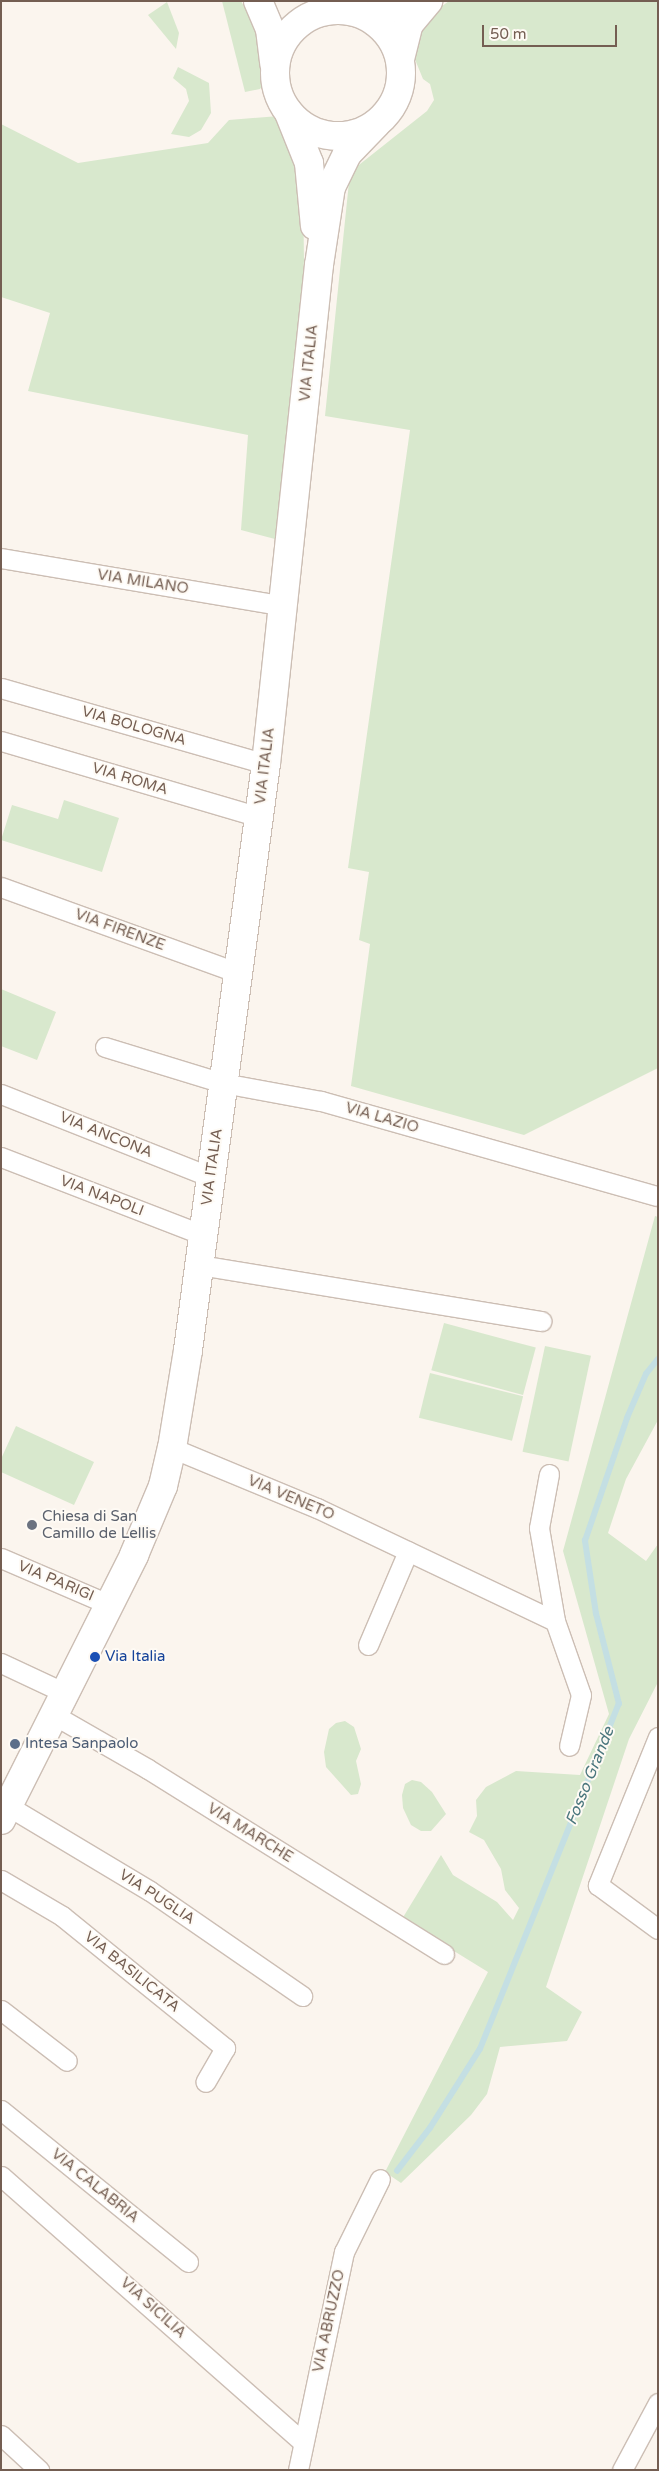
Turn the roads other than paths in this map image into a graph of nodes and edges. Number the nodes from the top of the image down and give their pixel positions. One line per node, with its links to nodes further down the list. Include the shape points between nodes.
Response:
1 (258, 1): 7 (main road, via 270,29)
2 (407, 1): 5 (main road)
3 (428, 1): 6 (main road, via 409,24)
4 (317, 6): 5 (main road); 7 (main road, via 288,34 277,58)
5 (369, 17): 6 (main road, via 389,35)
6 (400, 59): 9 (main road, via 398,95)
7 (275, 76): 8 (main road)
8 (288, 112): 9 (main road, via 302,125 320,134 358,133); 10 (main road, VIA ITALIA, via 308,163)
9 (376, 124): 10 (main road, VIA ITALIA, via 339,166 331,187)
10 (319, 265): 12 (main road, VIA ITALIA)
11 (1, 558): 12 (street, VIA MILANO)
12 (284, 606): 15 (main road, VIA ITALIA)
13 (1, 688): 15 (street, VIA BOLOGNA)
14 (1, 741): 16 (street, VIA ROMA)
15 (266, 764): 16 (main road, VIA ITALIA)
16 (259, 817): 18 (main road, VIA ITALIA)
17 (1, 887): 18 (street, VIA FIRENZE)
18 (238, 973): 20 (main road, VIA ITALIA)
19 (105, 1047): 20 (street, VIA LAZIO)
20 (223, 1083): 23 (main road, VIA ITALIA); 24 (street, VIA LAZIO, via 321,1101)
21 (1, 1094): 23 (street, VIA ANCONA)
22 (1, 1157): 25 (street, VIA NAPOLI)
23 (211, 1177): 25 (main road, VIA ITALIA)
24 (657, 1196)
25 (203, 1235): 26 (main road, VIA ITALIA)
26 (199, 1265): 27 (street); 28 (main road, VIA ITALIA)
27 (540, 1321)
28 (172, 1448): 30 (street, VIA VENETO, via 317,1508); 32 (main road, VIA ITALIA, via 153,1512)
29 (549, 1474): 33 (street, via 539,1528)
30 (408, 1551): 33 (street, VIA VENETO); 34 (street)
31 (1, 1558): 32 (street, VIA PARIGI)
32 (110, 1604): 36 (main road, VIA ITALIA)
33 (555, 1621): 38 (street, via 581,1696)
34 (368, 1645)
35 (1, 1663): 36 (street, VIA MARCHE)
36 (59, 1704): 39 (main road, VIA ITALIA); 42 (street, VIA MARCHE, via 148,1770)
37 (658, 1737): 41 (street, via 598,1885)
38 (569, 1746)
39 (5, 1813): 43 (street, VIA PUGLIA, via 150,1891)
40 (1, 1880): 46 (street, VIA BASILICATA, via 62,1916 226,2048)
41 (658, 1929)
42 (444, 1954)
43 (302, 1996)
44 (1, 2010): 45 (street)
45 (67, 2061)
46 (204, 2082)
47 (1, 2110): 50 (street, VIA CALABRIA)
48 (1, 2176): 53 (street, VIA SICILIA)
49 (380, 2179): 53 (street, VIA ABRUZZO, via 344,2252)
50 (188, 2262)
51 (658, 2403): 56 (street)
52 (1, 2435): 54 (street)
53 (304, 2442): 55 (street, VIA ABRUZZO)
54 (39, 2470)
55 (298, 2470)
56 (622, 2470)

